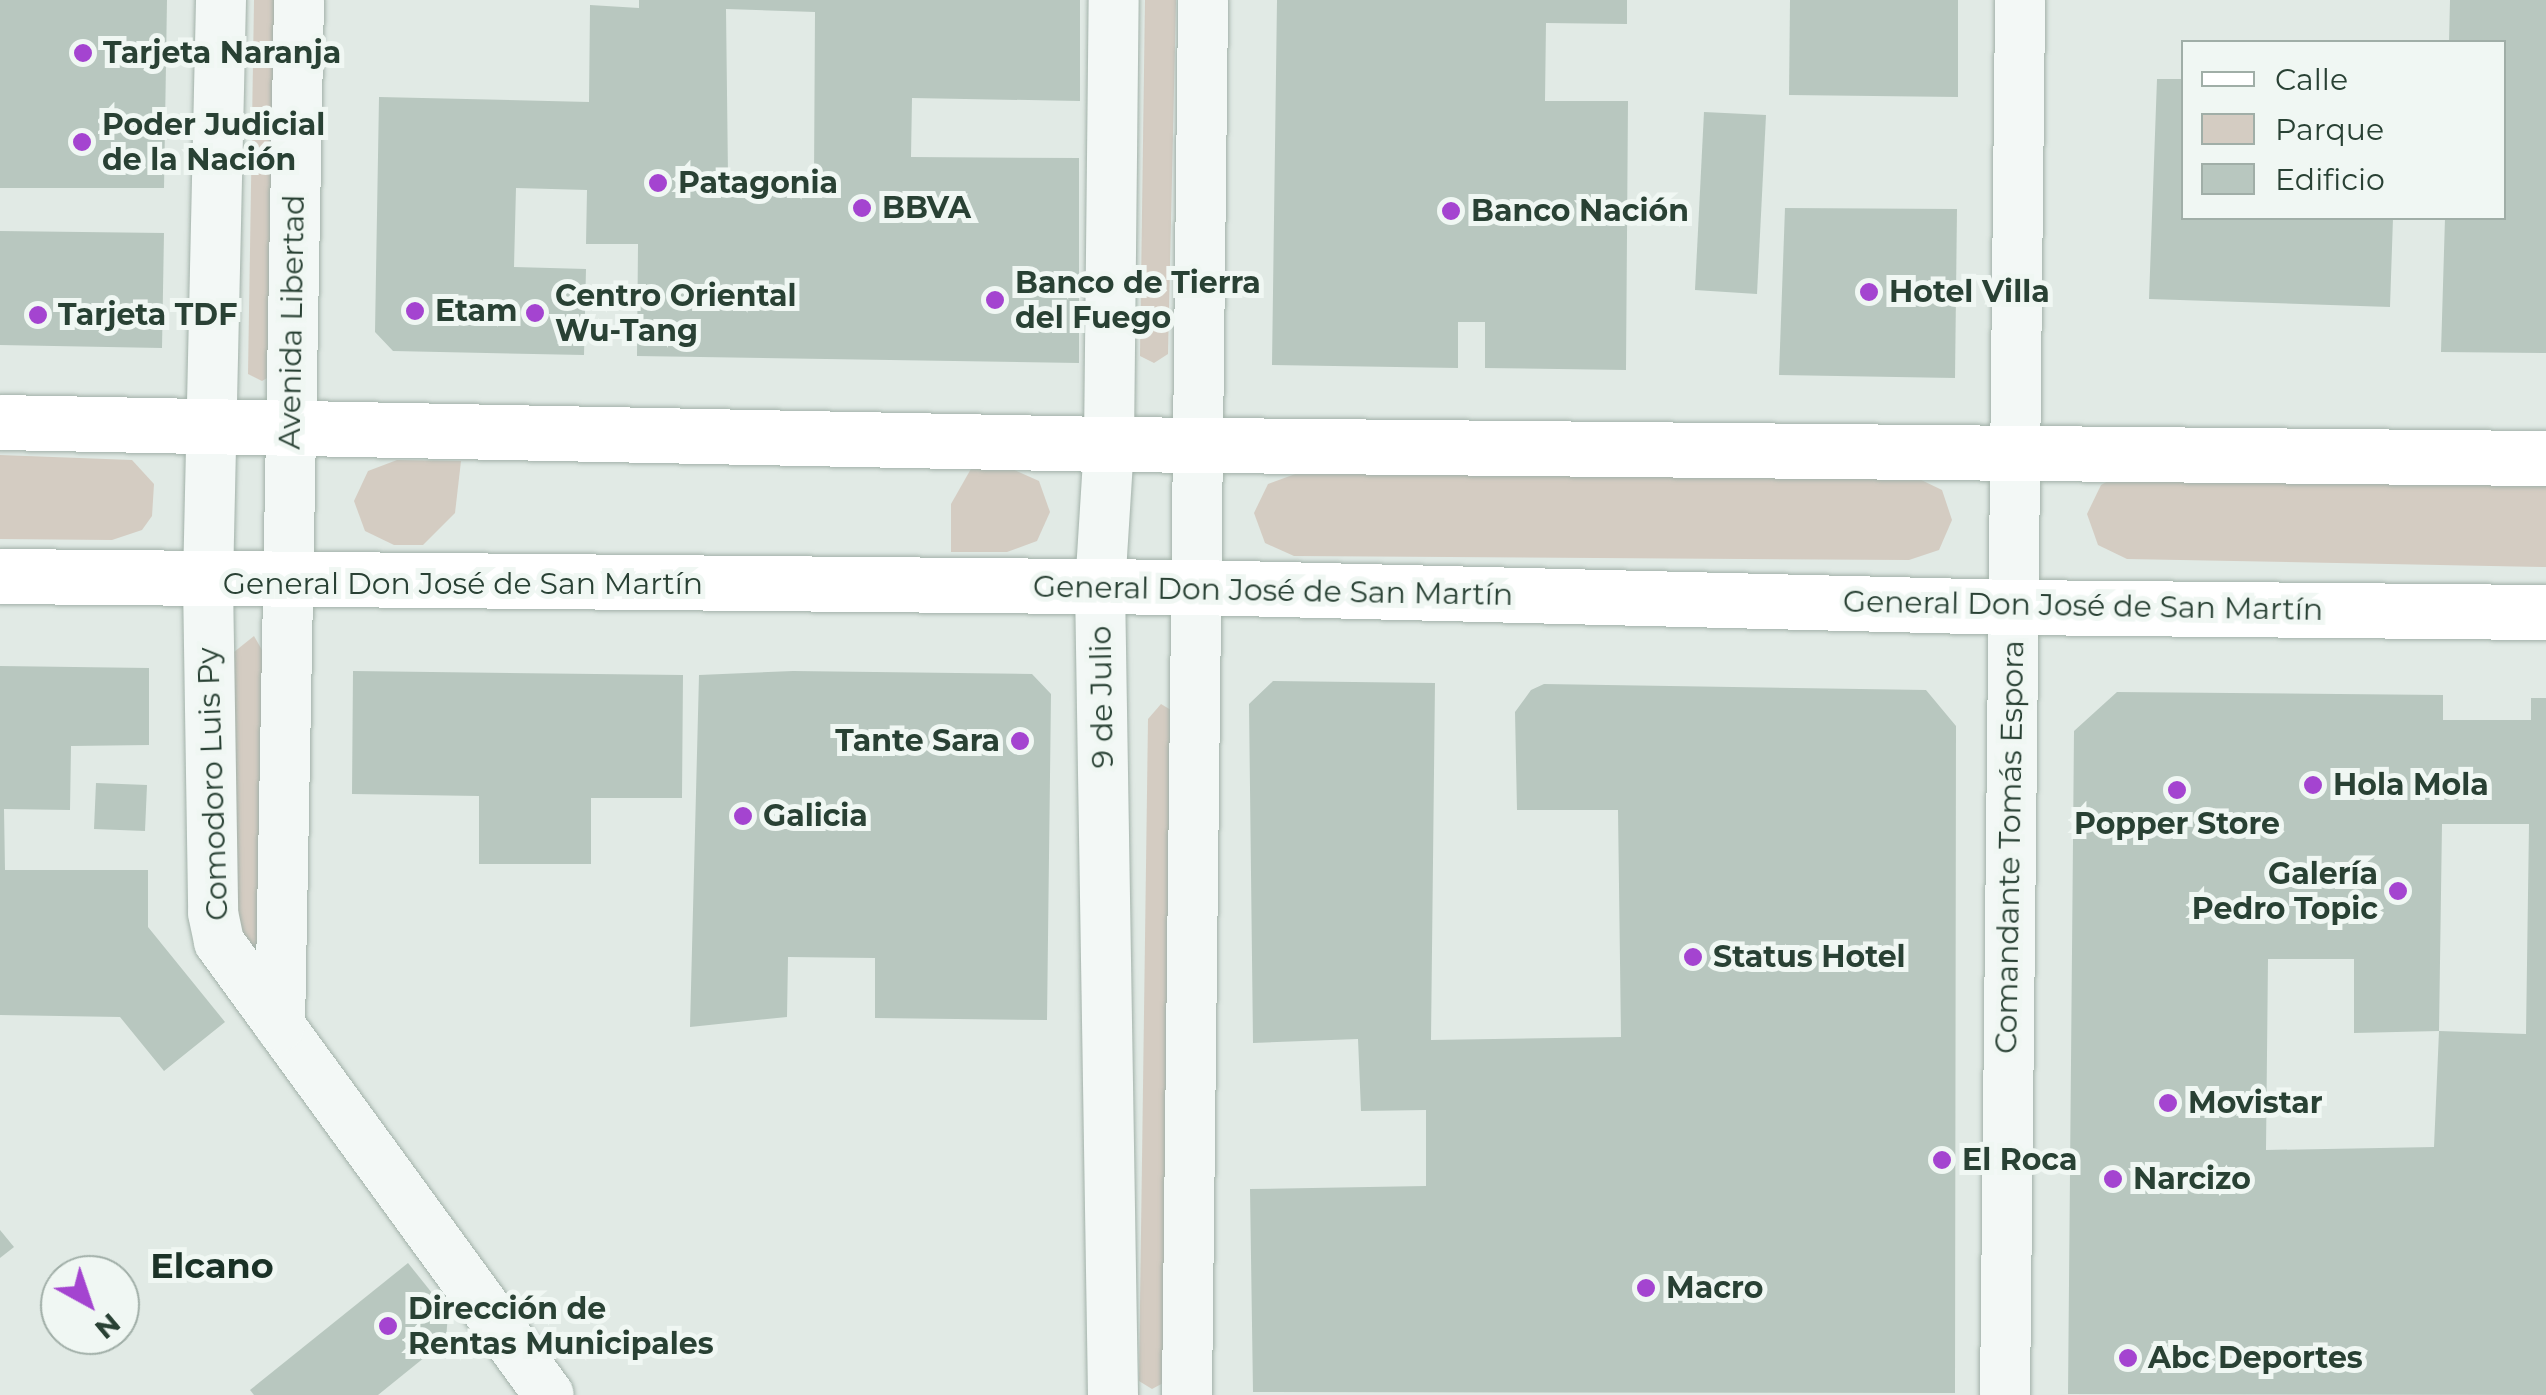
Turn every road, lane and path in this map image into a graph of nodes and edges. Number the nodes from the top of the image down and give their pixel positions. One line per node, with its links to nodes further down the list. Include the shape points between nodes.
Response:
1 (220, 0): 7 (street)
2 (299, 0): 8 (street, Avenida Libertad)
3 (1114, 0): 9 (street, 9 de Julio)
4 (1203, 0): 10 (street)
5 (2020, 0): 11 (street, Comandante Tomás Espora)
6 (0, 422): 7 (main road)
7 (213, 424): 8 (main road); 14 (street)
8 (291, 425): 9 (main road); 15 (street, Avenida Libertad)
9 (1109, 444): 10 (main road); 17 (street, 9 de Julio)
10 (1197, 446): 11 (main road); 16 (street)
11 (2017, 452): 12 (main road); 18 (street, Comandante Tomás Espora)
12 (2546, 458)
13 (0, 576): 14 (main road, General Don José de San Martín)
14 (208, 582): 15 (main road, General Don José de San Martín); 20 (street, Comodoro Luis Py, via 212,913 232,964)
15 (284, 583): 17 (main road, General Don José de San Martín); 20 (street, Comodoro Luis Py)
16 (1198, 587): 17 (main road, General Don José de San Martín); 18 (main road, General Don José de San Martín); 23 (street)
17 (1100, 588): 22 (street, 9 de Julio)
18 (2012, 607): 19 (main road, General Don José de San Martín); 24 (street, Comandante Tomás Espora)
19 (2546, 612)
20 (280, 1026): 21 (street, Comodoro Luis Py, via 487,1302)
21 (529, 1388)
22 (1113, 1395)
23 (1186, 1395)
24 (2005, 1395)

